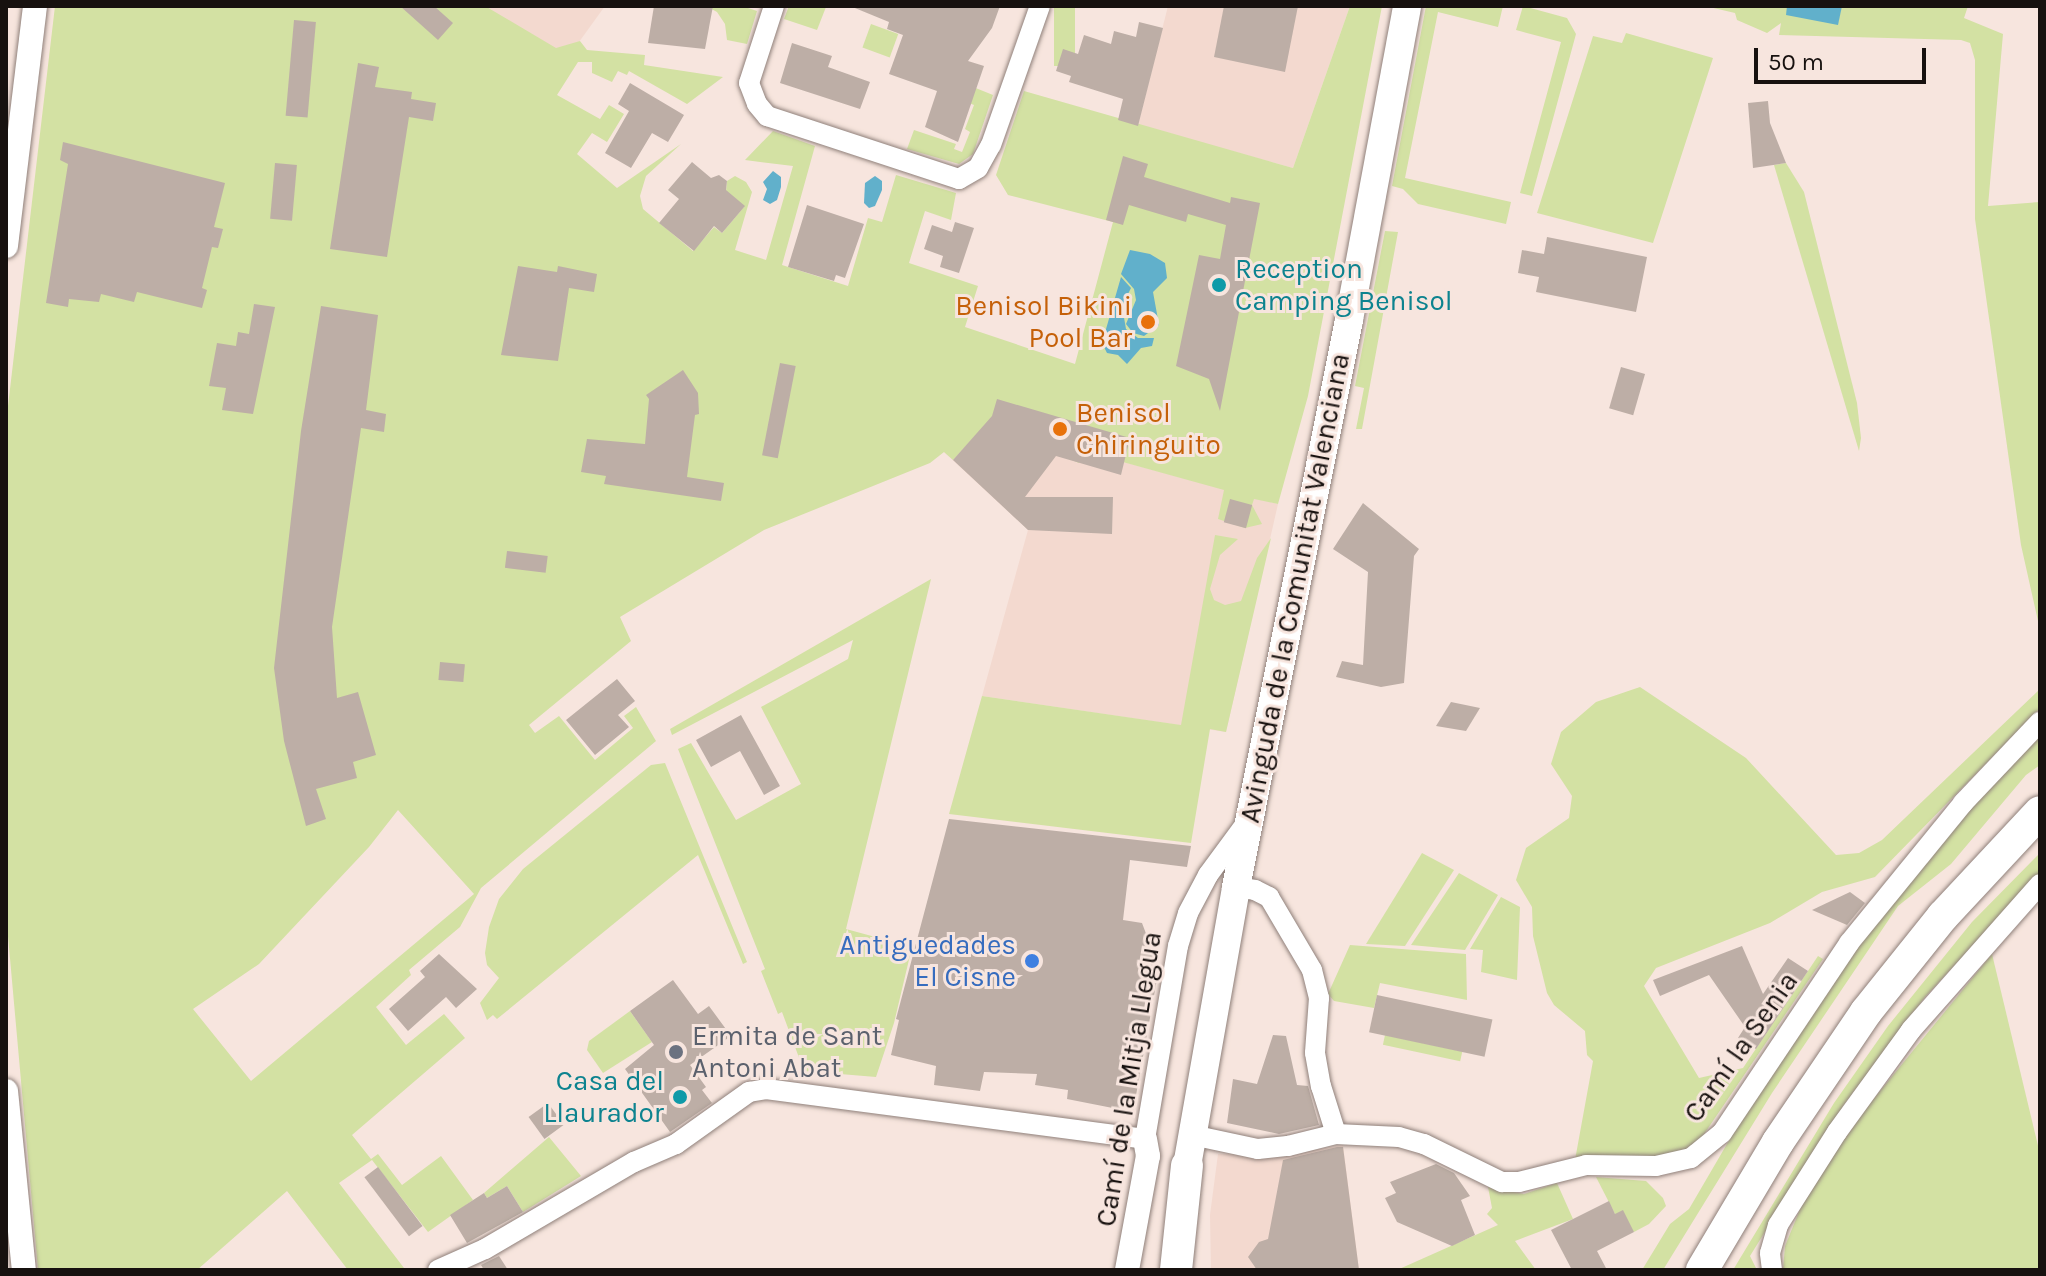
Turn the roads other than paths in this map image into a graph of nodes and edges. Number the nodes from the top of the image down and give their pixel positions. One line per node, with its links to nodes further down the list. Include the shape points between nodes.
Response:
1 (35, 6): 5 (street)
2 (774, 6): 3 (street, via 749,83 767,116 959,179 978,168 991,145)
3 (1040, 6)
4 (1407, 6): 8 (main road, Avinguda de la Comunitat Valenciana)
5 (6, 246)
6 (2040, 722): 12 (street, Camí la Senia, via 1963,803 1849,943 1722,1133 1691,1158 1656,1166 1586,1165 1502,1182 1424,1144 1399,1137)
7 (2040, 812): 14 (highway, via 1902,965)
8 (1249, 820): 10 (main road, Avinguda de la Comunitat Valenciana); 13 (street, Camí de la Mitja Llegua, via 1208,875 1188,913)
9 (2040, 884): 25 (street, via 1911,1030 1837,1132 1778,1225 1770,1253)
10 (1236, 887): 12 (street, via 1269,897 1312,970 1319,998 1315,1053); 15 (main road, Avinguda de la Comunitat Valenciana)
11 (6, 1091): 17 (street)
12 (1336, 1134): 15 (street, Camí la Senia, via 1288,1146)
13 (1145, 1139): 18 (street, via 766,1089 749,1092 676,1144 654,1151 485,1249); 19 (street, Camí de la Mitja Llegua, via 1148,1156)
14 (1778, 1142): 23 (highway, via 1739,1185); 24 (highway)
15 (1190, 1150): 16 (highway); 22 (highway)
16 (1182, 1203): 20 (highway); 21 (highway)
17 (24, 1270)
18 (438, 1270)
19 (1127, 1270)
20 (1157, 1270)
21 (1176, 1270)
22 (1192, 1270)
23 (1682, 1270)
24 (1702, 1270)
25 (1772, 1270)

